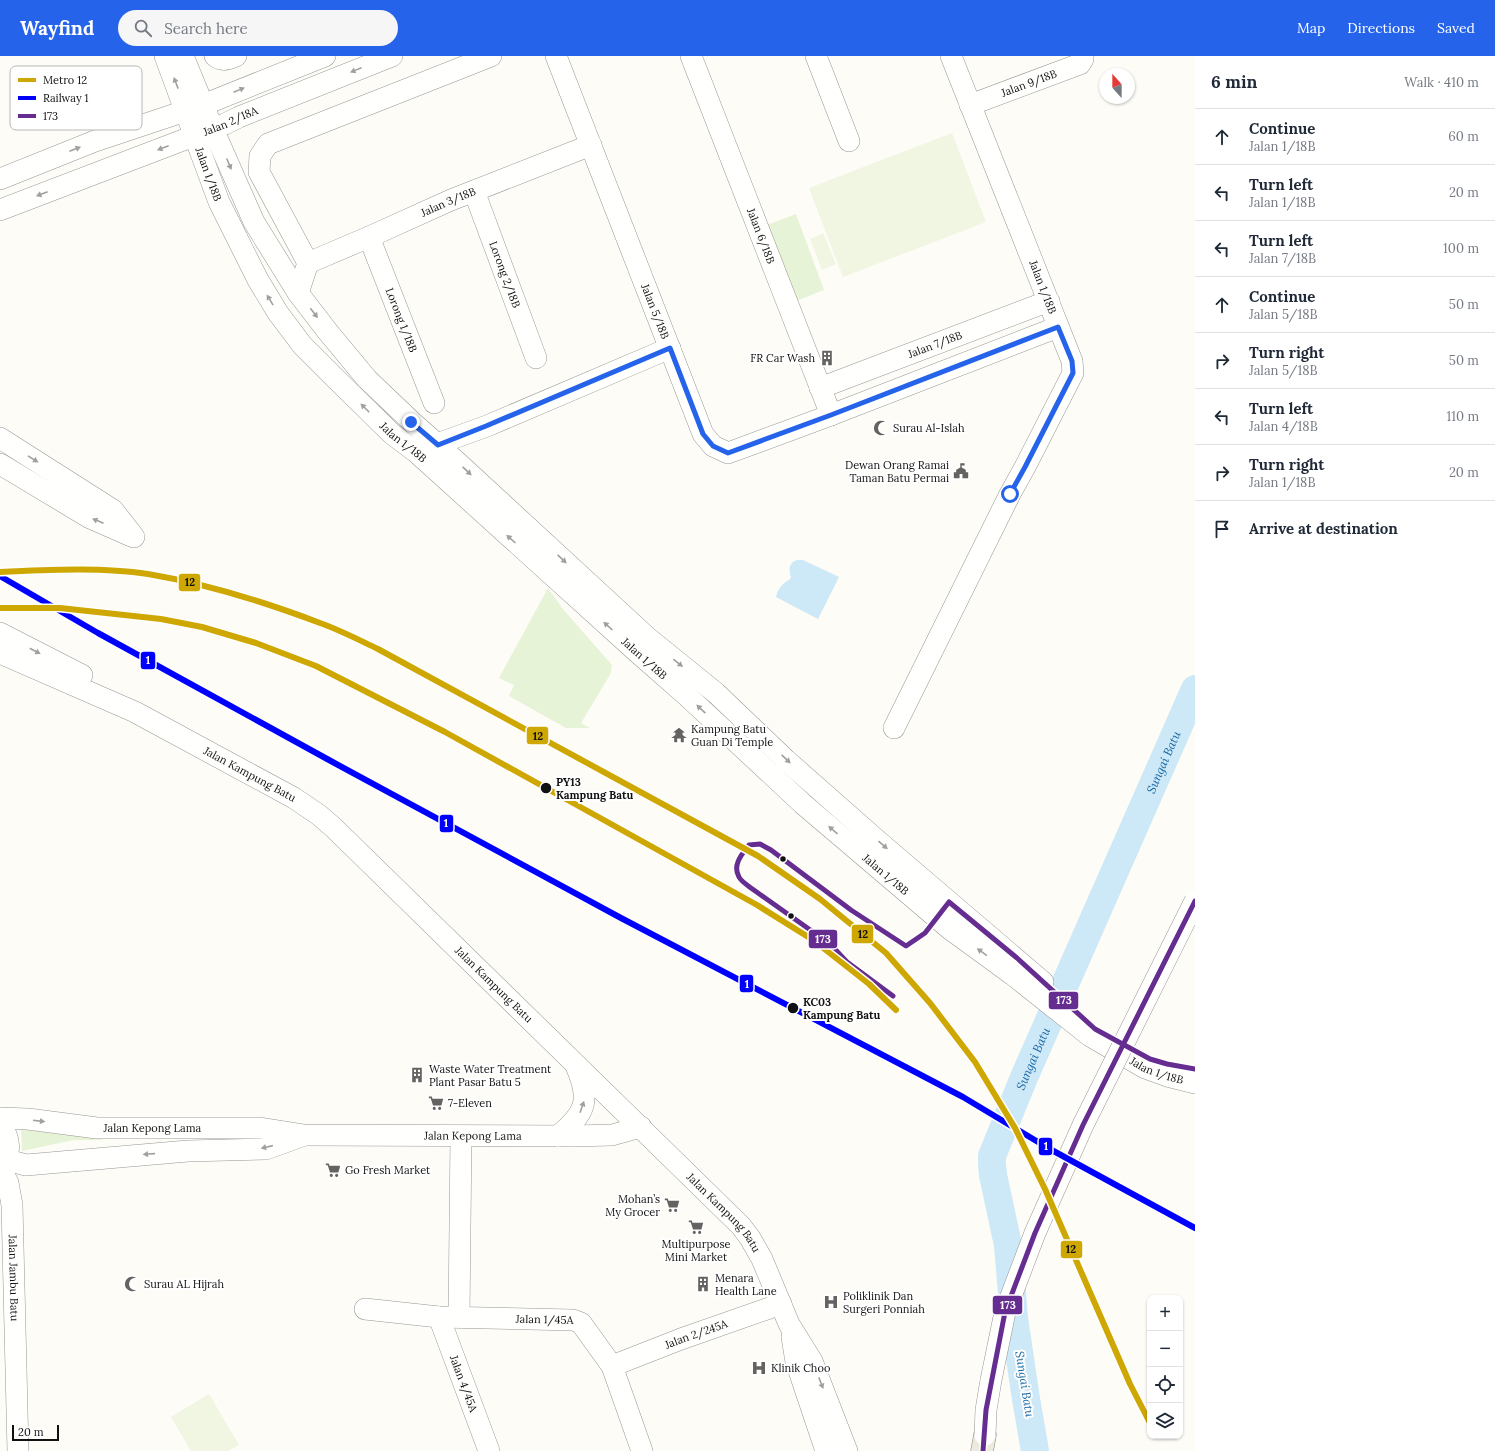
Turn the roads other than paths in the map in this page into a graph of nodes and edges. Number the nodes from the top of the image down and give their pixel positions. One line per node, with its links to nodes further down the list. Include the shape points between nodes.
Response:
1 (165, 56): 12 (street, one-way to 1)
2 (183, 56): 12 (street)
3 (326, 56): 12 (street, one-way to 3)
4 (392, 56): 15 (street, Jalan 2/18A, one-way to 15)
5 (491, 56): 23 (street, via 268,144 260,156 259,172)
6 (556, 56): 17 (street, Jalan 5/18B)
7 (690, 56): 29 (street, Jalan 6/18B)
8 (816, 56): 16 (street)
9 (951, 56): 11 (street, Jalan 1/18B)
10 (1083, 56): 11 (street, Jalan 9/18B, via 1080,64)
11 (970, 105): 25 (street, Jalan 1/18B)
12 (195, 108): 13 (street, one-way to 12); 15 (street)
13 (142, 126)
14 (130, 130): 18 (street, one-way to 14)
15 (204, 132): 20 (street, Jalan 2/18A, one-way to 20); 22 (street, Jalan 1/18B, one-way to 22); 34 (street, Jalan 1/18B, one-way to 15, via 392,434 302,345 278,313 258,280 219,202)
16 (849, 141)
17 (591, 145): 19 (street, Jalan 3/18B); 27 (street, Jalan 5/18B)
18 (0, 179)
19 (474, 191): 21 (street, Jalan 3/18B); 28 (street, Lorong 2/18B)
20 (0, 210)
21 (369, 237): 23 (street, Jalan 3/18B); 30 (street, Lorong 1/18B)
22 (277, 260): 23 (street); 24 (street, Jalan 1/18B)
23 (308, 263): 24 (street)
24 (298, 292): 33 (street, Jalan 1/18B, one-way to 33, via 367,379)
25 (1049, 301): 26 (street, Jalan 1/18B); 29 (street, Jalan 7/18B)
26 (1058, 327): 31 (street); 41 (street, Jalan 1/18B, via 1072,361 1073,373)
27 (670, 348): 31 (street, Jalan 5/18B, via 703,434 713,446 728,453); 33 (street)
28 (536, 358)
29 (820, 388): 31 (street, Jalan 6/18B)
30 (434, 403)
31 (831, 415)
32 (0, 438): 36 (street, one-way to 36)
33 (438, 445): 34 (street); 43 (street, Jalan 1/18B, one-way to 43, via 648,638 716,693 786,760)
34 (416, 452): 44 (street, Jalan 1/18B, one-way to 34, via 803,804)
35 (0, 464): 37 (street)
36 (66, 480): 37 (street); 37 (street, one-way to 37, via 113,510 134,537 90,518)
37 (56, 498)
38 (0, 633): 40 (street, Jalan Kampung Batu, one-way to 40, via 103,687)
39 (0, 653): 40 (street, Jalan Kampung Batu)
40 (134, 712): 47 (street, Jalan Kampung Batu, via 294,798 319,815)
41 (894, 728)
42 (1195, 901): 64 (street, bridge, via 1083,1125 1035,1233 1005,1312 986,1410)
43 (954, 906): 44 (street); 45 (street, Jalan 1/18B)
44 (943, 924): 45 (street, Jalan 1/18B, one-way to 44)
45 (1015, 967): 46 (street, Jalan 1/18B)
46 (1092, 1033): 48 (street, Jalan 1/18B, via 1150,1060); 49 (street, Jalan 1/18B, via 1145,1068)
47 (574, 1062): 52 (street, Jalan Kampung Batu); 55 (street, one-way to 47, via 579,1115 584,1104 585,1092)
48 (1195, 1069)
49 (1195, 1083)
50 (0, 1118): 53 (street, Jalan Kepong Lama, one-way to 53, via 97,1128 260,1128)
51 (0, 1124): 56 (street, via 5,1130 9,1145)
52 (640, 1127): 55 (street, Jalan Kepong Lama, via 612,1135); 58 (street, Jalan Kampung Batu, via 741,1226 762,1259)
53 (304, 1135): 54 (street, Jalan Kepong Lama); 56 (street, Jalan Kepong Lama, one-way to 56, via 266,1149 188,1151)
54 (461, 1136): 55 (street, Jalan Kepong Lama); 60 (street)
55 (558, 1136)
56 (3, 1166): 57 (street, Jalan Jambu Batu, via 8,1183)
57 (6, 1198): 62 (street, Jalan Jambu Batu)
58 (781, 1304): 61 (street, Jalan Kampung Batu); 63 (street, Jalan 2/245A)
59 (366, 1309): 60 (street, Jalan 1/45A)
60 (449, 1317): 63 (street, Jalan 1/45A, via 574,1320 588,1331); 66 (street, Jalan 4/45A)
61 (789, 1324): 68 (street, Jalan Kampung Batu, via 796,1362); 69 (street, Jalan Kampung Batu, one-way to 69, via 812,1361)
62 (7, 1354): 65 (street, Jalan Jambu Batu)
63 (612, 1366): 67 (street, Jalan 1/45A)
64 (984, 1447)
65 (18, 1451)
66 (489, 1451)
67 (642, 1451)
68 (826, 1451)
69 (846, 1451)

